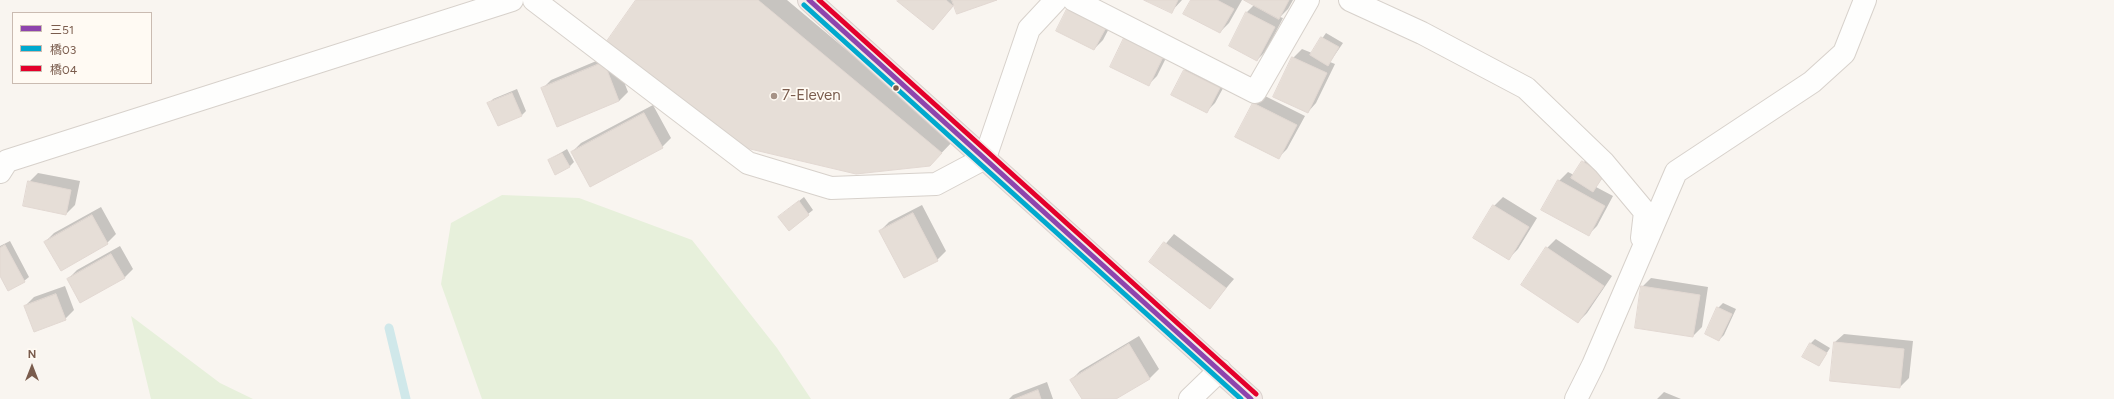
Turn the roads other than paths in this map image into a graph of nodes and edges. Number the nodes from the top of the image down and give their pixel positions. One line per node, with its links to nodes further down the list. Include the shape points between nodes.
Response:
1 (512, 0): 10 (street, via 7,161)
2 (534, 0): 9 (street, via 748,163 831,188 936,184)
3 (809, 0): 9 (highway)
4 (1056, 0): 9 (street, via 1029,29)
5 (1074, 0): 6 (street, via 1255,92)
6 (1308, 0)
7 (1350, 0): 11 (street, via 1422,33 1526,88 1604,163 1645,212)
8 (1865, 0): 11 (street, via 1844,53 1812,82 1676,172)
9 (985, 158): 12 (highway)
10 (0, 172)
11 (1640, 255): 15 (street)
12 (1220, 370): 13 (street); 14 (highway)
13 (1190, 399)
14 (1251, 399)
15 (1576, 399)

